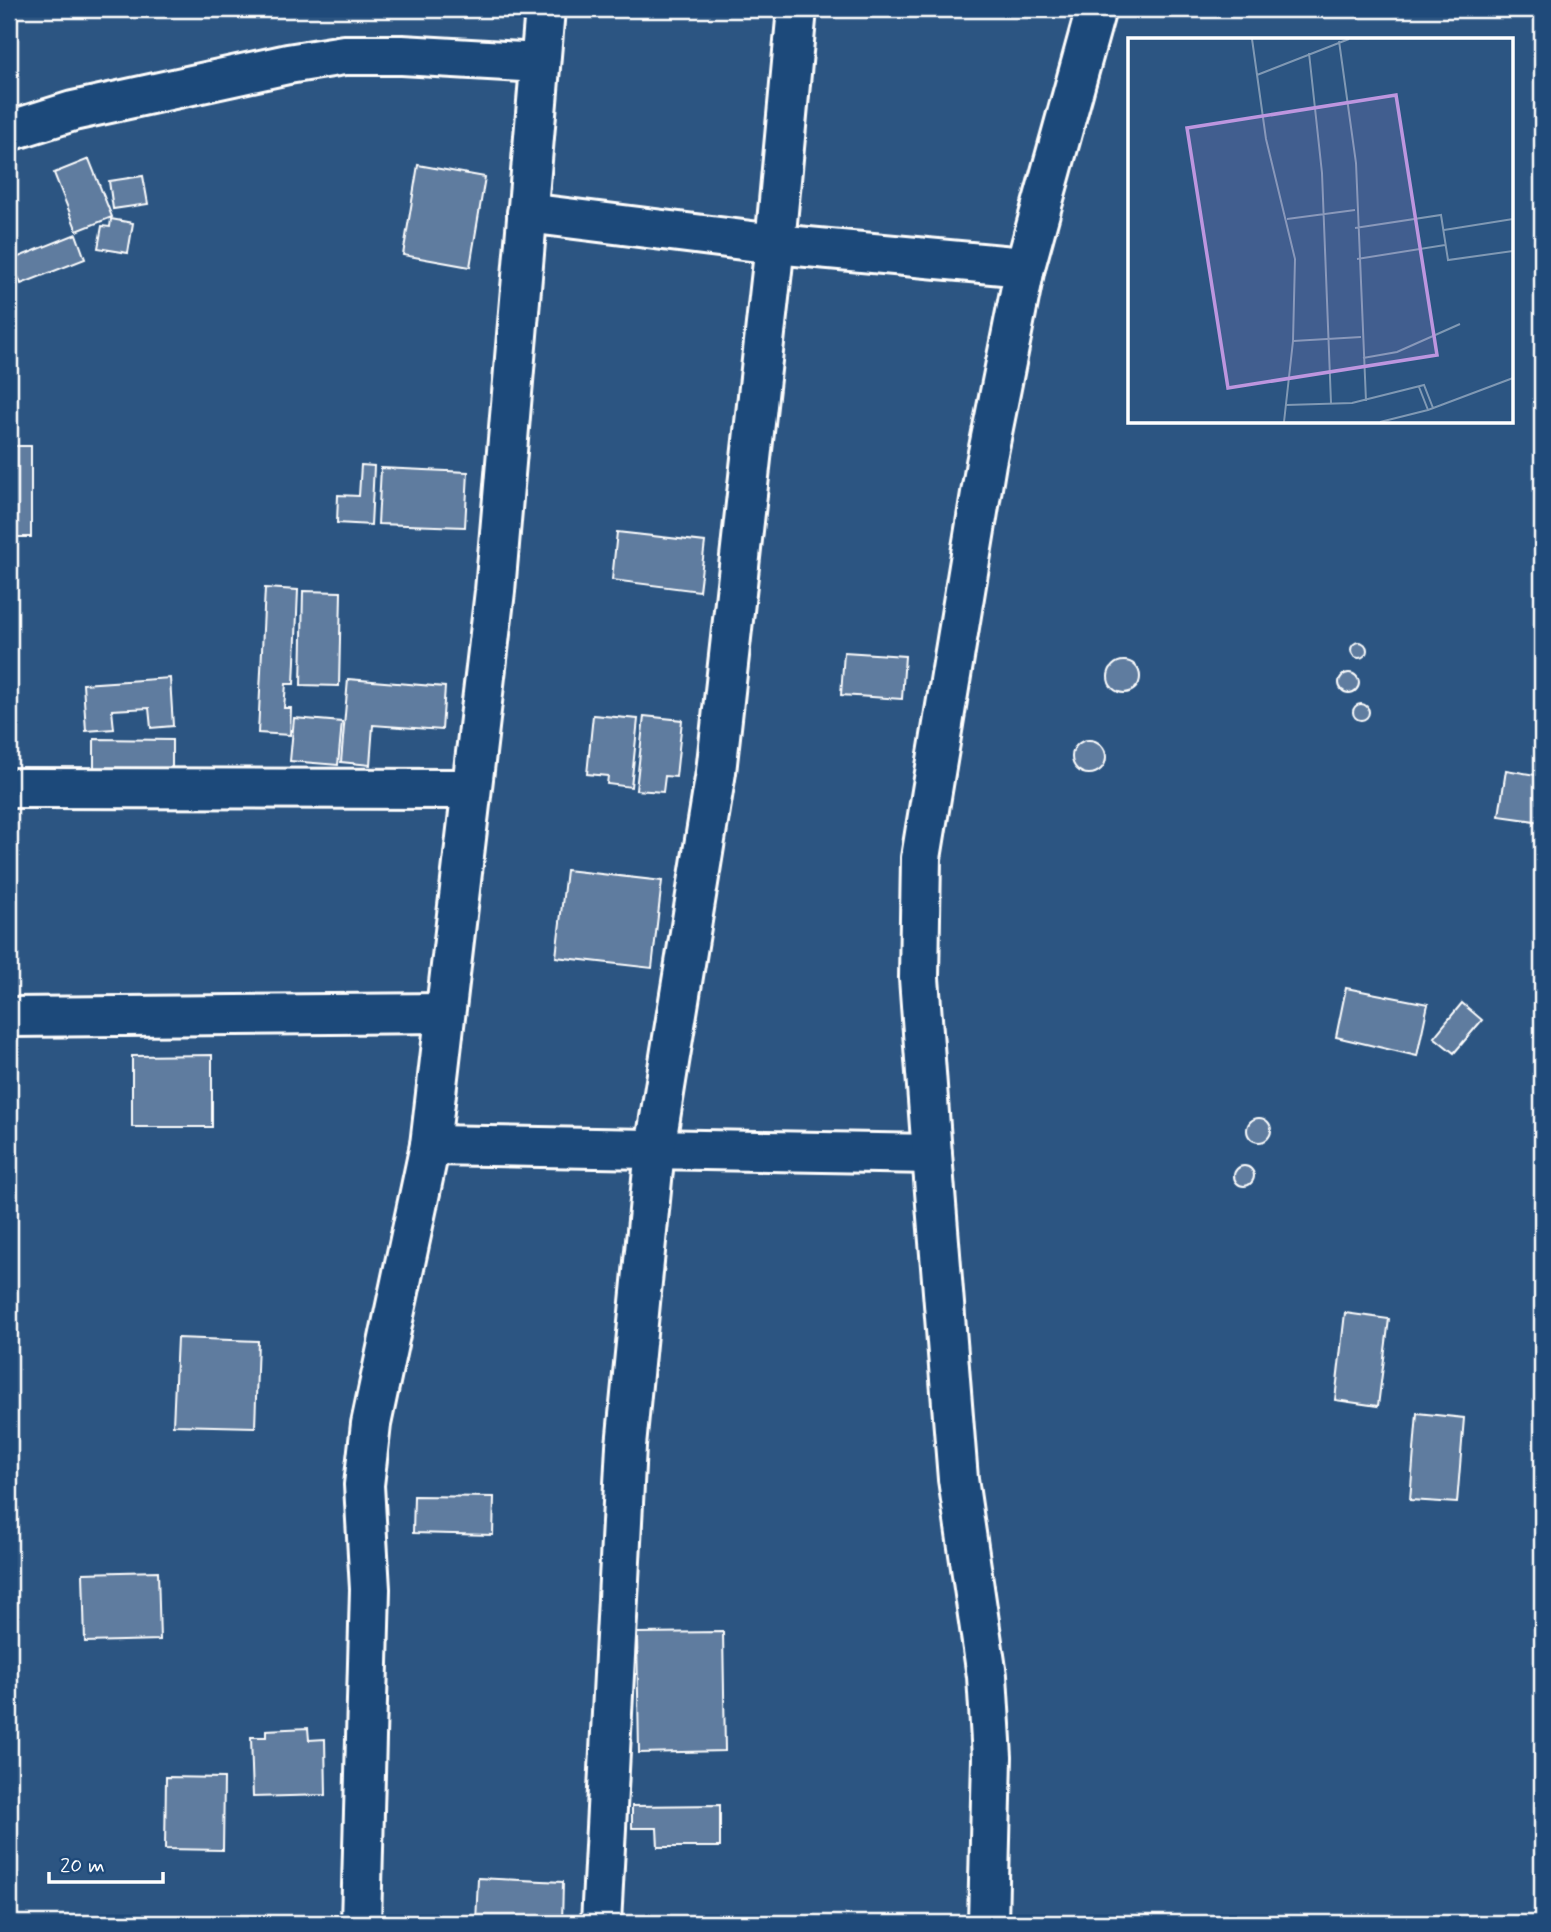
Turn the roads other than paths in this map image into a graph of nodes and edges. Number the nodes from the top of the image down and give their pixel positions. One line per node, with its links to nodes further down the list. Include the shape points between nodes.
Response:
1 (545, 9): 4 (street)
2 (797, 9): 7 (street)
3 (1096, 9): 8 (street)
4 (540, 63): 5 (street, via 344,55 73,111); 6 (street)
5 (9, 131)
6 (527, 213): 7 (street); 10 (street, via 495,591)
7 (775, 244): 8 (street); 14 (street, via 716,772)
8 (1026, 267): 15 (street, via 986,463 921,858 919,978)
9 (9, 788): 10 (street)
10 (471, 789): 11 (street)
11 (445, 1013): 12 (street); 13 (street)
12 (9, 1017)
13 (430, 1145): 14 (street); 16 (street, via 371,1424 364,1485 370,1589)
14 (655, 1149): 15 (street); 17 (street, via 626,1446)
15 (932, 1154): 18 (street, via 958,1479 987,1676 992,1757)
16 (361, 1923)
17 (601, 1923)
18 (988, 1923)

